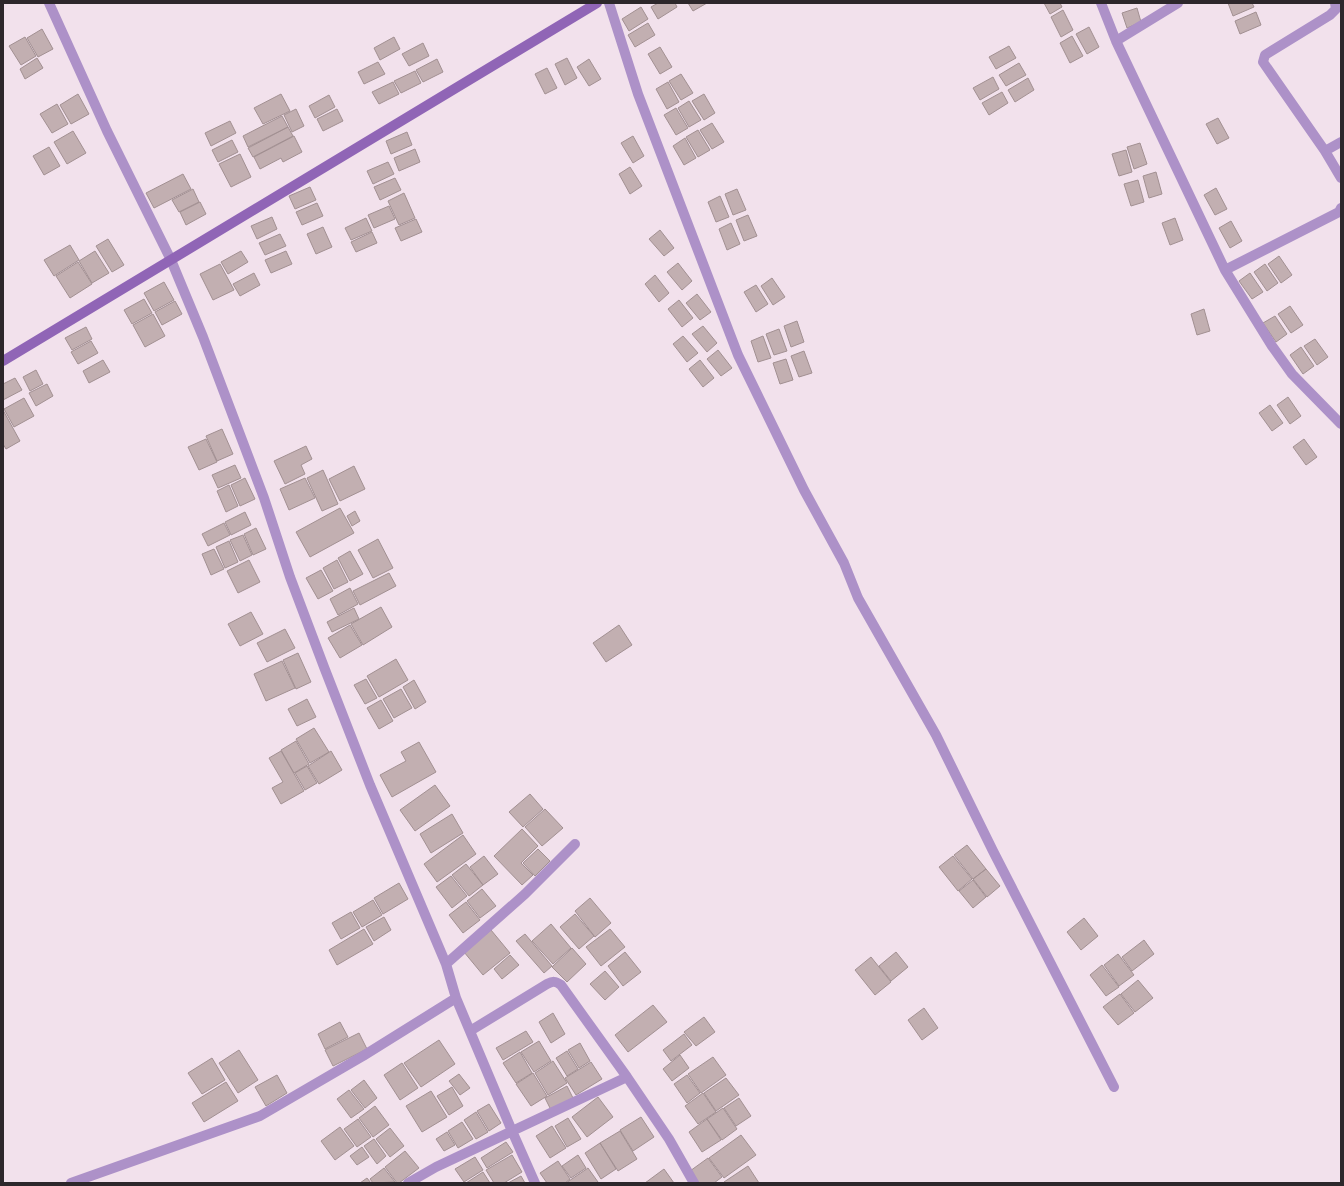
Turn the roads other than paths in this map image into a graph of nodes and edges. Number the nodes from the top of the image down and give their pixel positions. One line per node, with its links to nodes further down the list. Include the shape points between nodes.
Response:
1 (49, 3): 12 (street, via 107,131)
2 (597, 3): 12 (street)
3 (609, 3): 21 (street, via 638,94 738,355 804,490 844,563 858,598 936,735)
4 (1102, 3): 7 (street)
5 (1178, 3): 7 (street)
6 (1335, 3): 9 (street, via 1336,9 1330,16 1265,55 1263,62)
7 (1116, 41): 13 (street)
8 (1341, 142): 9 (street)
9 (1325, 151): 10 (street)
10 (1341, 178)
11 (1340, 211): 13 (street)
12 (171, 260): 14 (street); 17 (street, via 235,419 324,667)
13 (1225, 270): 15 (street, via 1292,374)
14 (3, 361)
15 (1341, 424)
16 (575, 844): 17 (street, via 525,894)
17 (446, 964): 18 (street)
18 (456, 998): 19 (street); 23 (street, via 260,1116)
19 (470, 1031): 20 (street, via 547,984 557,982); 22 (street)
20 (627, 1077): 22 (street); 26 (street, via 669,1139)
21 (1114, 1087)
22 (512, 1131): 24 (street); 25 (street)
23 (71, 1183)
24 (408, 1183)
25 (535, 1183)
26 (694, 1183)

